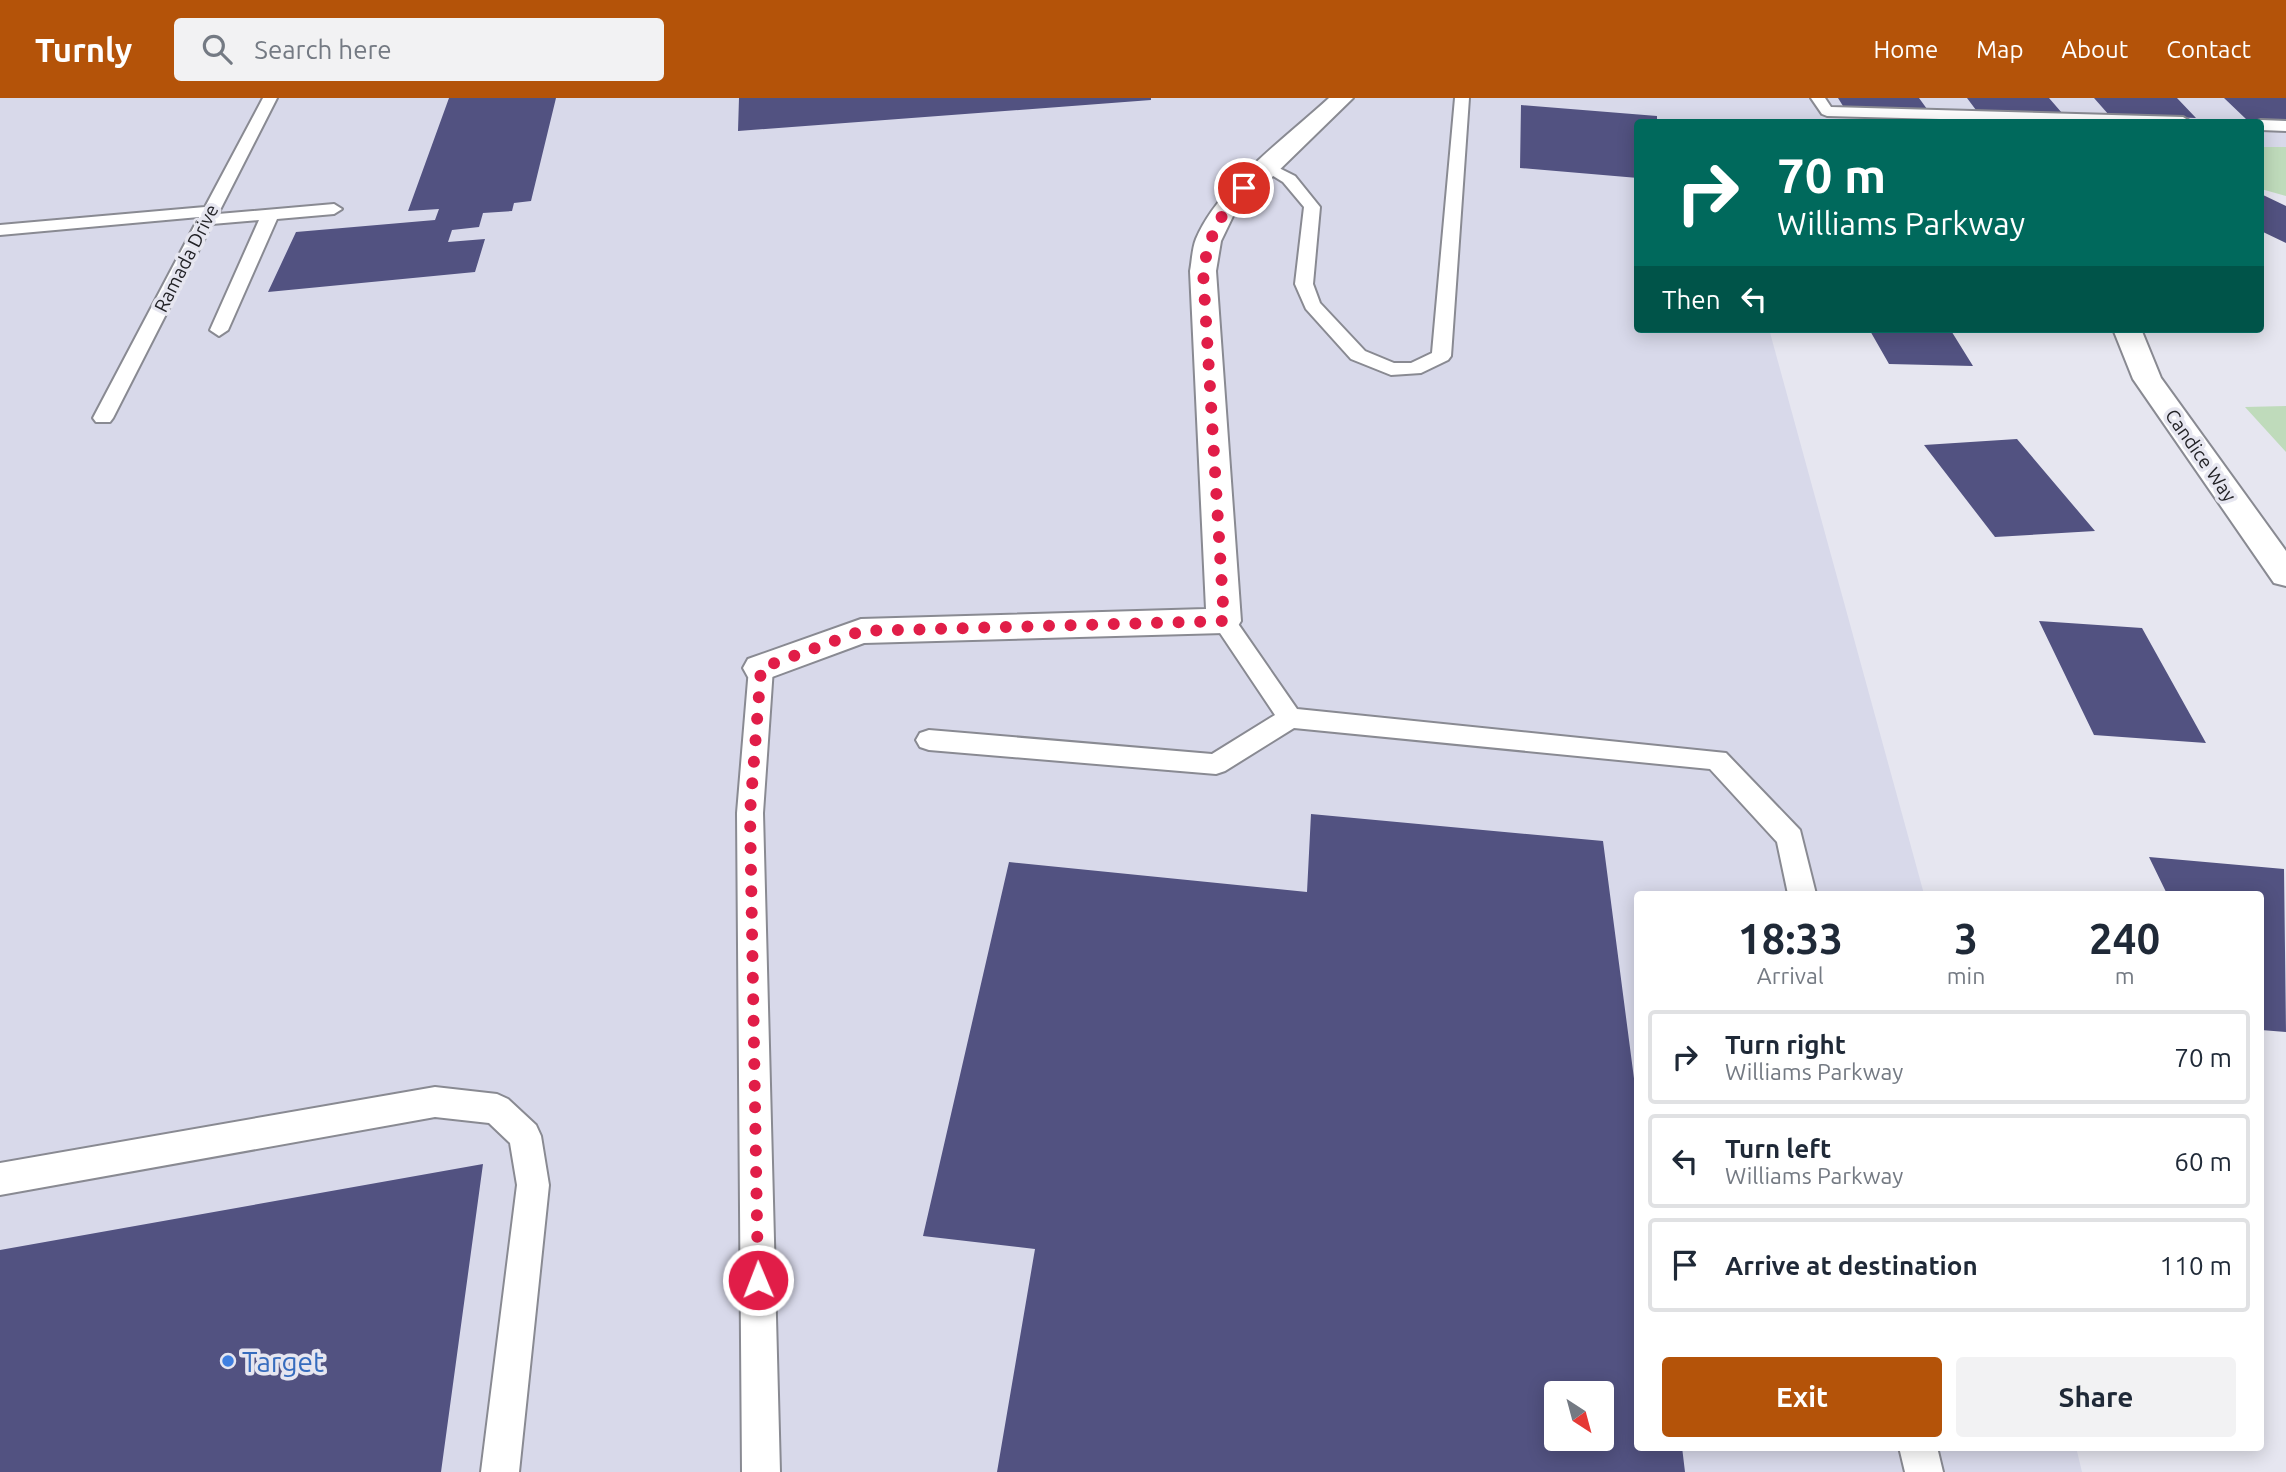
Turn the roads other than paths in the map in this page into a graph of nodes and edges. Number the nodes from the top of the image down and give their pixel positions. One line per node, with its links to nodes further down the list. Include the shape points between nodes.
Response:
1 (270, 98): 10 (lane, Ramada Drive)
2 (1342, 98): 8 (street)
3 (1462, 98): 8 (lane, via 1441,356 1414,369 1391,369 1358,355 1312,305 1304,284 1312,207 1289,179)
4 (1818, 98): 5 (lane, via 1827,111)
5 (2086, 119)
6 (2264, 125): 7 (lane)
7 (2286, 126)
8 (1267, 167): 17 (street, via 1223,211 1208,241 1203,271)
9 (334, 209): 11 (lane)
10 (208, 215): 11 (lane); 12 (lane); 15 (lane, Ramada Drive)
11 (270, 215): 13 (lane)
12 (0, 230)
13 (219, 330)
14 (2129, 333): 16 (street, Candice Way, via 2147,379)
15 (103, 418)
16 (2286, 575)
17 (1224, 621): 18 (street, via 861,631); 19 (lane)
18 (761, 668): 25 (lane, via 750,813)
19 (1290, 718): 20 (lane, via 1216,764); 21 (lane, via 1717,760 1790,838)
20 (929, 740)
21 (1801, 891)
22 (0, 1179): 24 (lane, via 435,1102 497,1109 525,1136 533,1185)
23 (1919, 1451): 26 (lane)
24 (500, 1472)
25 (761, 1472)
26 (1924, 1472)

